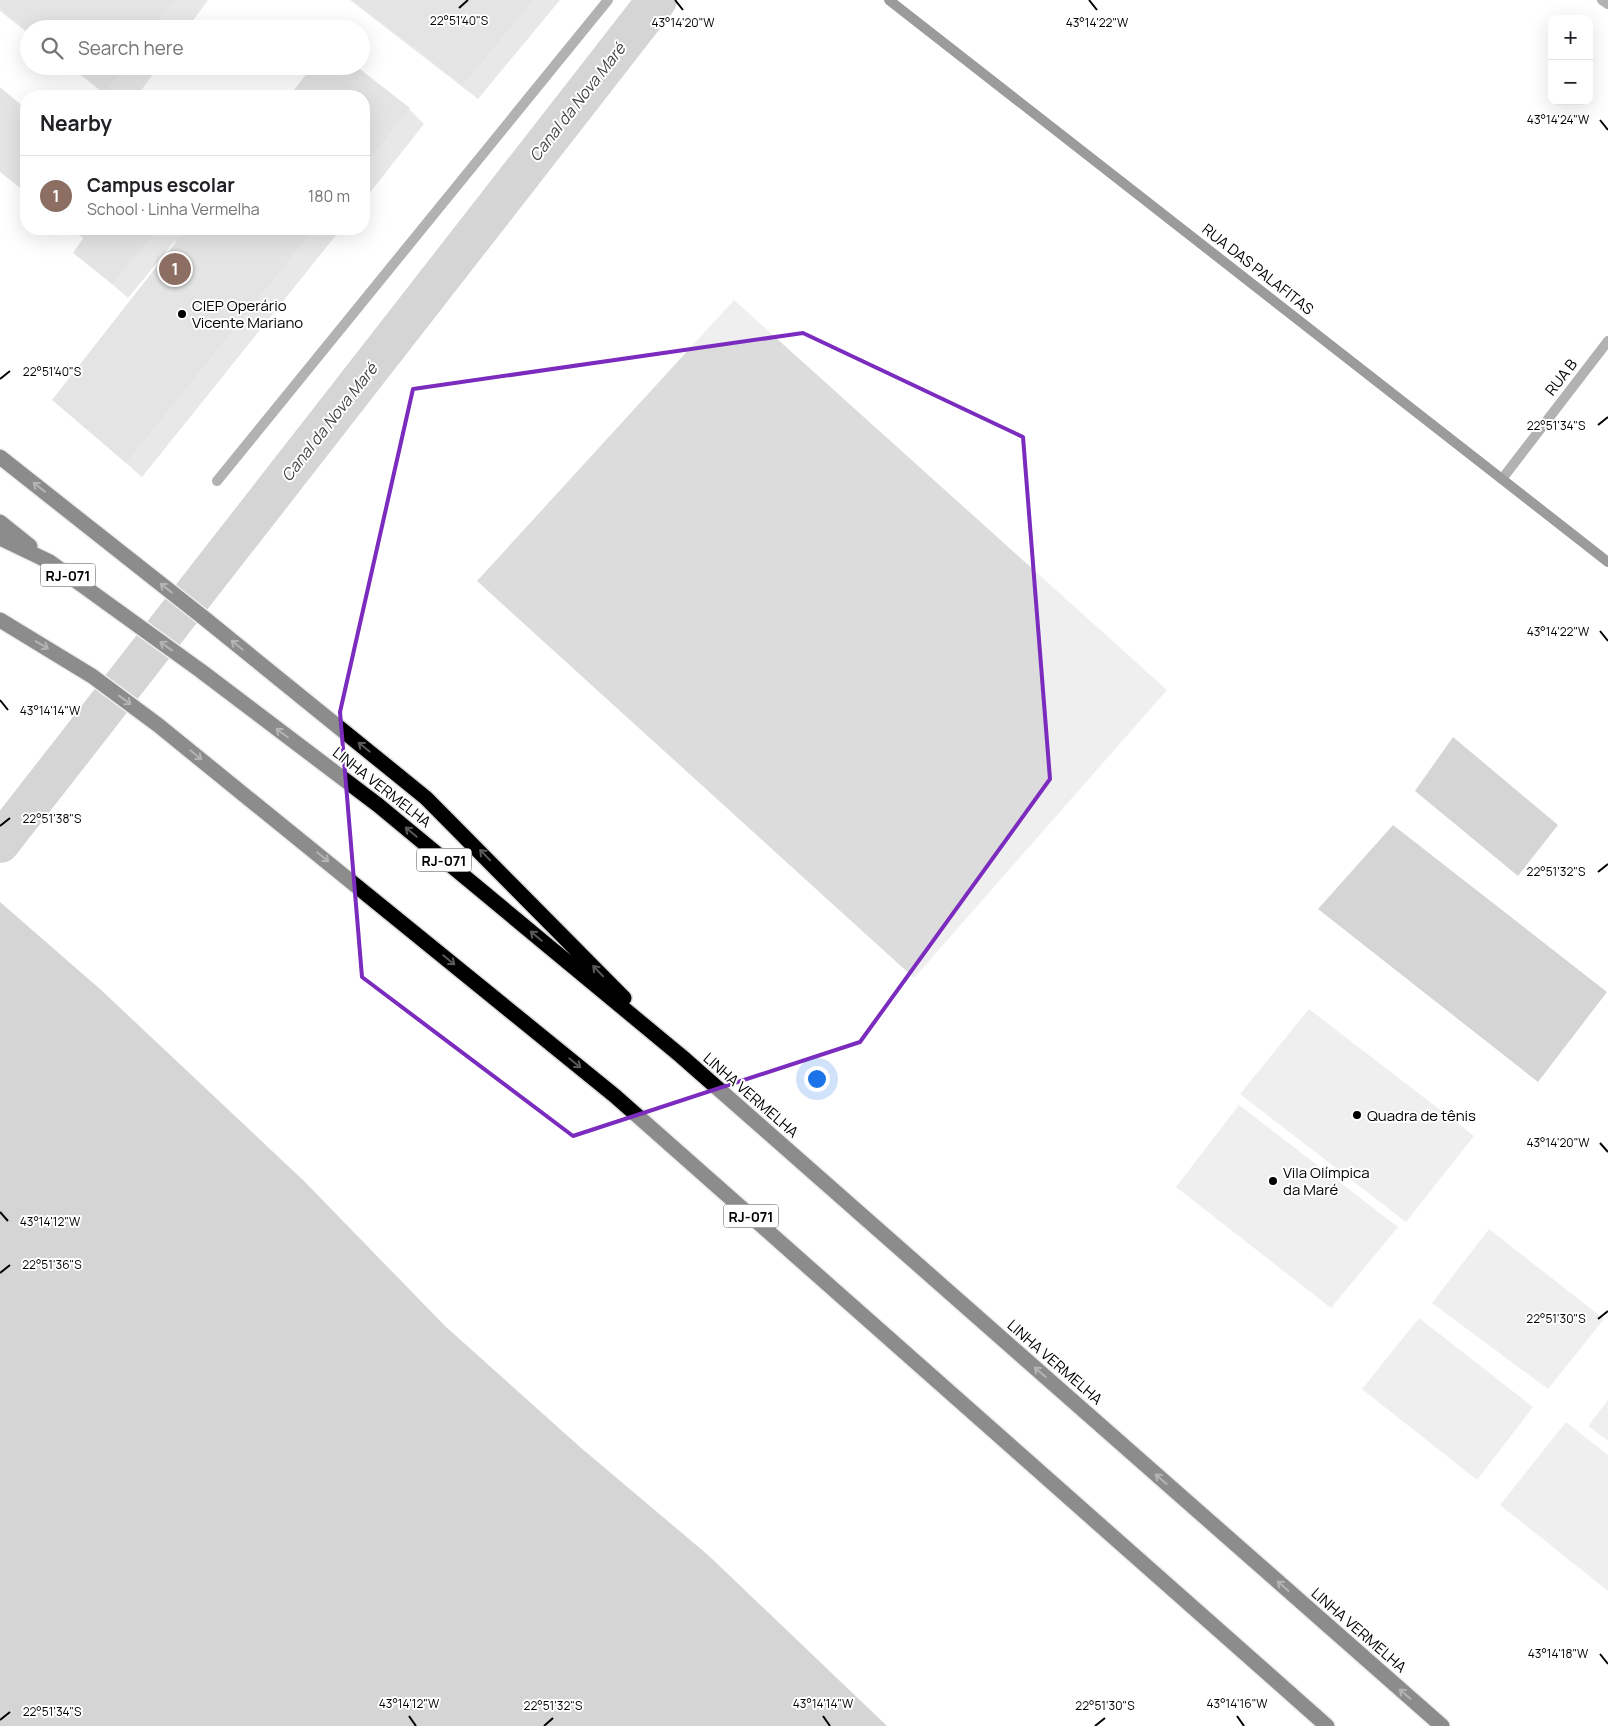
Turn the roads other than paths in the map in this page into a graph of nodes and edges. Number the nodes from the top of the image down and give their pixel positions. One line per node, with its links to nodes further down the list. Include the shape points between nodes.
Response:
1 (608, 0): 8 (street)
2 (889, 0): 7 (street, RUA DAS PALAFITAS)
3 (1602, 0): 4 (street)
4 (1608, 4)
5 (1608, 341): 7 (street, RUA B)
6 (0, 457): 14 (highway, one-way to 6, via 426,798)
7 (1502, 479): 12 (street, RUA DAS PALAFITAS)
8 (218, 482)
9 (0, 522): 11 (highway)
10 (0, 538): 11 (highway, LINHA VERMELHA / RJ-071)
11 (50, 562): 14 (highway, LINHA VERMELHA / RJ-071, one-way to 11, via 378,806 201,671)
12 (1608, 562)
13 (0, 620): 15 (highway, RJ-071, one-way to 15, via 92,676 158,725 615,1096)
14 (682, 1056): 16 (highway, LINHA VERMELHA / RJ-071, one-way to 14)
15 (1327, 1726)
16 (1442, 1726)

